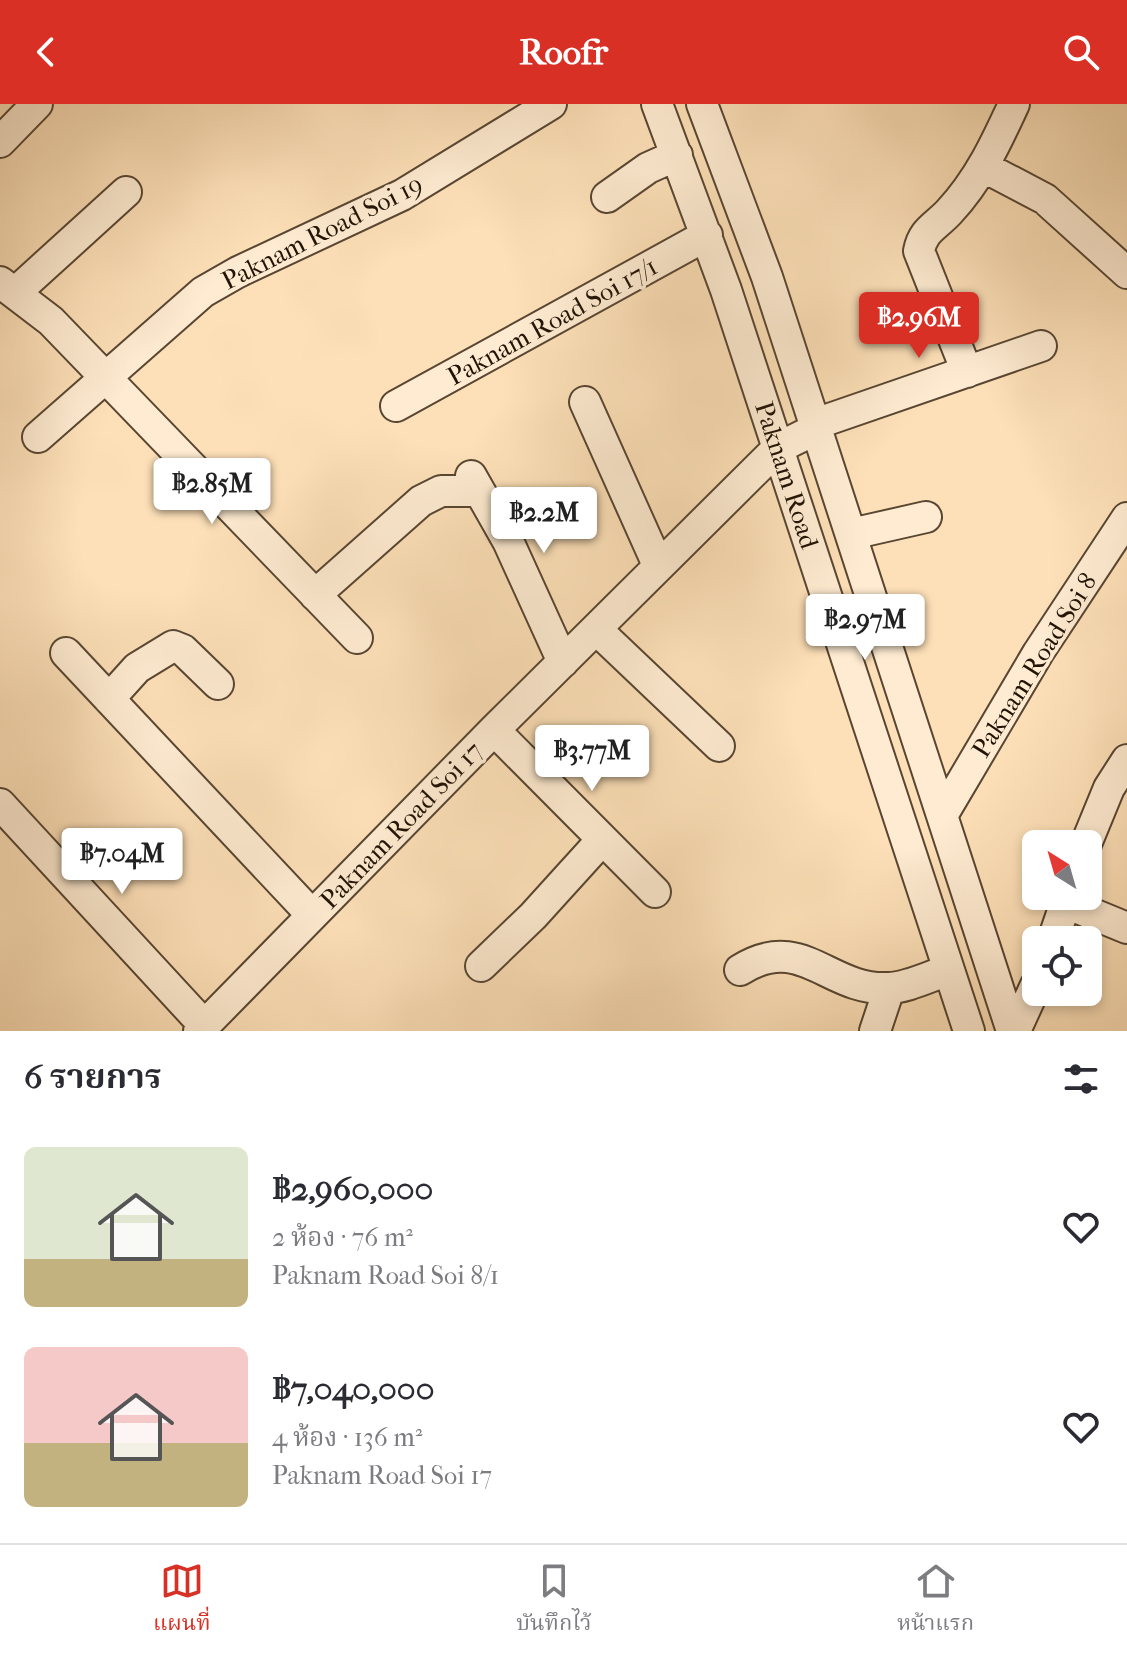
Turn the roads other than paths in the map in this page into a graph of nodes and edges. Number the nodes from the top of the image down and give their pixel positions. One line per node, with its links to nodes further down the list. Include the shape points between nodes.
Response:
1 (37, 104): 6 (street)
2 (551, 104): 16 (street, Paknam Road Soi 19, via 402,195 203,292)
3 (657, 104): 7 (street, Paknam Road)
4 (702, 104): 19 (street, Paknam Road)
5 (1014, 104): 8 (street)
6 (0, 142)
7 (677, 155): 10 (street); 11 (street, Paknam Road)
8 (984, 167): 12 (street, via 1045,199); 15 (street, via 964,196 923,234 919,251)
9 (126, 192): 13 (street)
10 (607, 197)
11 (707, 235): 18 (street, Paknam Road Soi 17/1); 21 (street, Paknam Road)
12 (1127, 273)
13 (8, 287): 16 (street)
14 (1041, 346): 15 (street, Paknam Road Soi 17)
15 (967, 372): 19 (street, Paknam Road Soi 17)
16 (107, 377): 20 (street, Paknam Road Soi 19); 26 (street)
17 (585, 402): 25 (street)
18 (396, 406)
19 (816, 426): 21 (street, Paknam Road Soi 17); 24 (street, Paknam Road)
20 (38, 437)
21 (778, 448): 25 (street, Paknam Road Soi 17); 45 (street, Paknam Road)
22 (926, 517): 24 (street)
23 (1127, 518): 37 (street, Paknam Road Soi 8, via 1038,653)
24 (851, 534): 37 (street, Paknam Road)
25 (658, 565): 27 (street, Paknam Road Soi 17)
26 (315, 595): 28 (street); 30 (street, via 421,501 475,483 508,541)
27 (596, 629): 30 (street, Paknam Road Soi 17); 34 (street)
28 (357, 638)
29 (66, 653): 32 (street)
30 (563, 662): 33 (street, Paknam Road Soi 17)
31 (218, 684): 32 (street, via 173,646 137,668)
32 (109, 699): 42 (street)
33 (494, 730): 39 (street); 42 (street, Paknam Road Soi 17)
34 (719, 746)
35 (1127, 760): 38 (street)
36 (0, 804): 50 (street)
37 (943, 814): 43 (street, Paknam Road)
38 (1092, 830)
39 (601, 841): 40 (street); 46 (street)
40 (655, 892)
41 (1090, 910): 44 (street)
42 (312, 915): 50 (street, Paknam Road Soi 17)
43 (979, 928): 45 (street); 53 (street, Paknam Road)
44 (1127, 928)
45 (944, 956): 48 (street); 52 (street, Paknam Road)
46 (481, 966)
47 (740, 970): 48 (street, via 769,955 792,955 835,976)
48 (889, 989): 51 (street)
49 (1026, 1006): 53 (street)
50 (202, 1028)
51 (875, 1031)
52 (969, 1031)
53 (1013, 1031)

